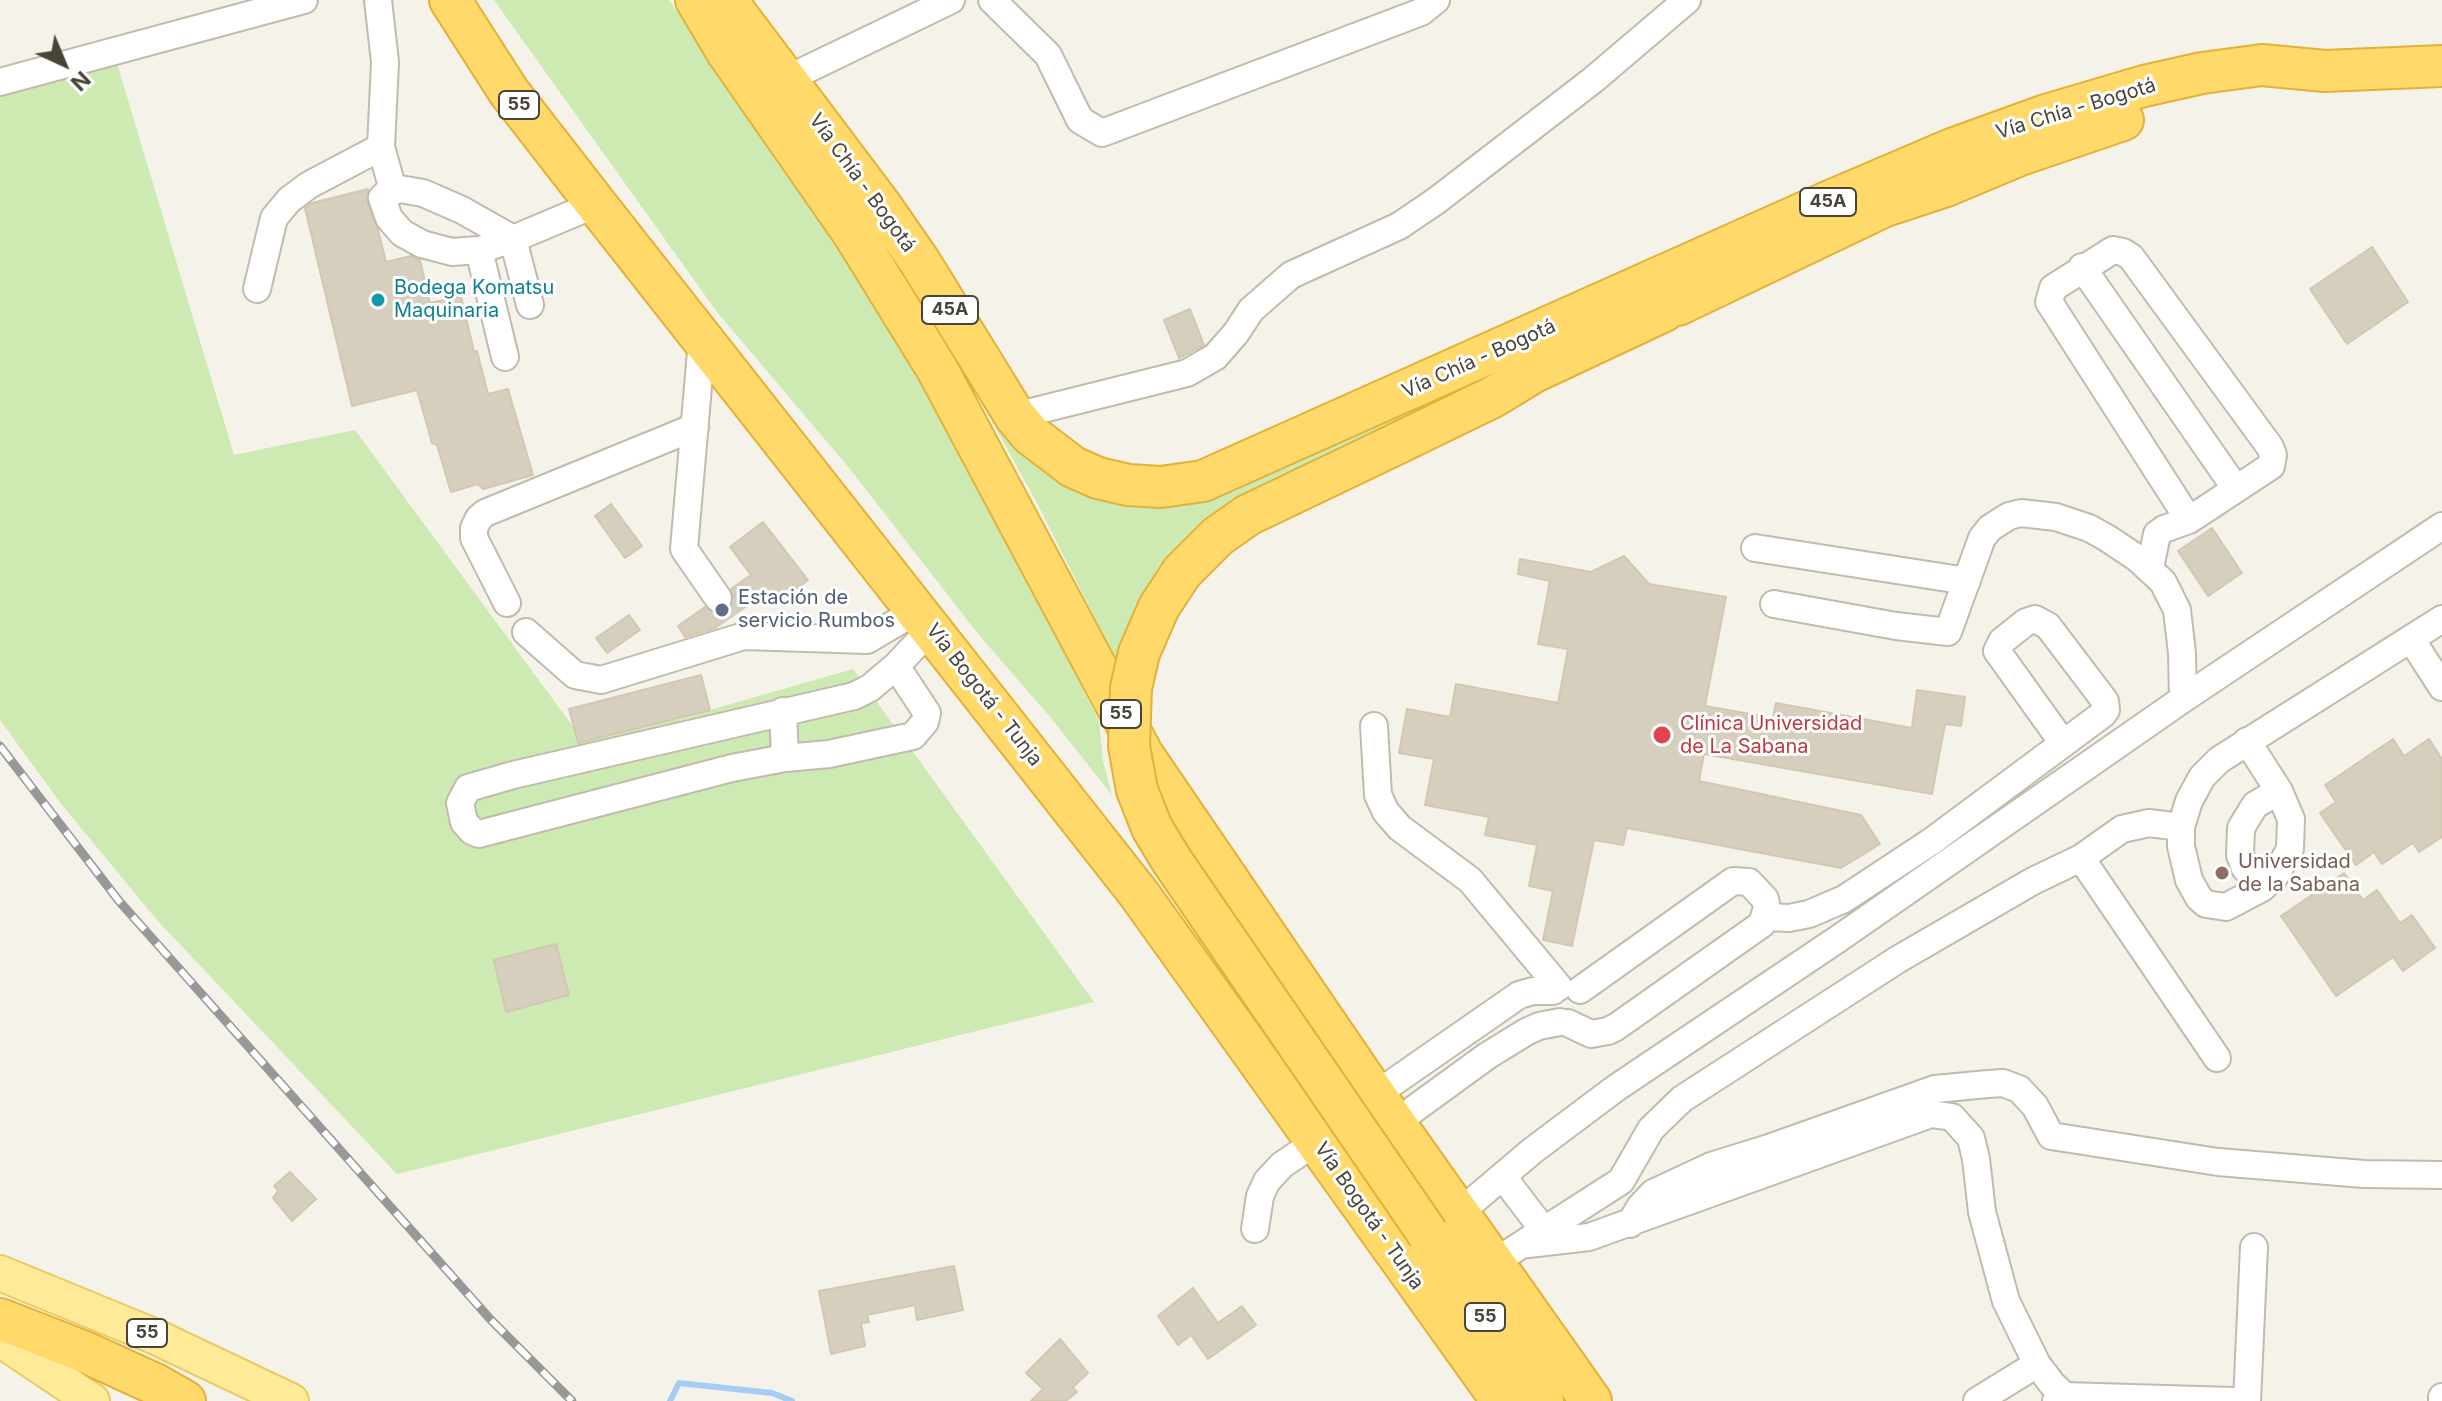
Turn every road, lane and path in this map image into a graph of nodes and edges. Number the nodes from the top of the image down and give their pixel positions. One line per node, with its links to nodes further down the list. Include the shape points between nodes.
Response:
1 (304, 0): 13 (lane)
2 (378, 0): 14 (lane, via 385,62)
3 (450, 0): 16 (highway, Vía Bogotá - Tunja / 55, via 509,92)
4 (696, 0): 57 (highway, 55, via 853,233 937,369 1143,755)
5 (726, 0): 12 (highway, Vía Chía - Bogotá / 45A)
6 (951, 0): 12 (lane)
7 (992, 0): 8 (lane, via 1048,55 1080,120 1102,133 1421,12)
8 (1436, 0)
9 (1687, 0): 24 (lane, via 1436,201 1399,226 1291,275 1251,310 1215,357 1187,373)
10 (2442, 66): 11 (highway, Vía Chía - Bogotá / 45A)
11 (2325, 71): 24 (highway, Vía Chía - Bogotá / 45A, via 2262,65 2202,73 2046,115 1952,149 1203,481 1161,487 1098,478 1051,453); 62 (highway, bridge, via 2125,119 1946,186 1890,216 1534,372 1493,397 1248,515 1182,572 1159,607 1131,688 1129,746 1137,790 1152,828)
12 (785, 80): 24 (highway, Vía Chía - Bogotá / 45A, via 920,262)
13 (0, 82)
14 (381, 147): 15 (lane); 20 (lane, via 289,200 274,218)
15 (393, 190): 17 (lane, via 437,198); 18 (lane, via 382,198 383,206 410,239 452,252)
16 (596, 204): 17 (lane); 22 (highway, Vía Bogotá - Tunja / 55)
17 (513, 239): 18 (lane); 21 (lane)
18 (479, 250): 23 (lane)
19 (2082, 267): 26 (lane); 26 (lane, via 2113,250 2131,257 2270,447 2271,466); 27 (lane, via 2053,288 2049,302)
20 (257, 289)
21 (530, 305)
22 (702, 340): 25 (lane); 36 (highway, Vía Bogotá - Tunja / 55)
23 (505, 357)
24 (1015, 416)
25 (695, 427): 32 (lane, via 479,518 474,538); 34 (lane, via 684,549)
26 (2236, 489): 27 (lane)
27 (2189, 520): 30 (lane, via 2157,534)
28 (2442, 526): 41 (lane)
29 (1755, 548): 31 (lane)
30 (2150, 568): 31 (lane, via 2089,528 2021,513 2000,520 1982,538); 41 (lane, via 2177,610)
31 (1967, 581): 33 (lane, via 1946,633)
32 (507, 603)
33 (1774, 604)
34 (731, 617): 36 (lane, via 867,640); 37 (lane, via 612,678 593,680 566,669)
35 (2442, 619): 38 (lane)
36 (924, 620): 39 (lane); 58 (highway, Vía Bogotá - Tunja / 55, via 1130,883)
37 (526, 632)
38 (2411, 639): 40 (lane); 44 (lane)
39 (896, 666): 42 (lane, via 854,696); 46 (lane, via 927,713 913,736)
40 (2442, 687)
41 (2183, 699): 61 (lane, via 1616,1088)
42 (783, 711): 46 (lane); 46 (lane, via 468,788 461,798 461,813 467,827 479,834)
43 (1374, 726): 52 (lane, via 1378,795 1391,820 1470,880)
44 (2247, 741): 47 (lane); 48 (lane, via 2202,777)
45 (2063, 743): 45 (lane, via 1997,651 2002,641 2035,619 2048,626 2106,705 2103,714); 51 (lane, via 1844,899 1809,914)
46 (785, 758)
47 (2279, 791): 50 (lane, via 2291,819 2290,849); 50 (lane, via 2255,805 2241,828 2240,855)
48 (2181, 827): 49 (lane, via 2134,824); 50 (lane, via 2189,880 2206,904 2226,907)
49 (2081, 858): 56 (lane); 64 (lane, via 1897,960 1682,1099 1651,1129 1621,1181)
50 (2262, 888)
51 (1766, 917): 52 (lane, via 1765,899 1756,887 1733,881); 53 (lane, via 1608,1031 1591,1034)
52 (1564, 989): 53 (lane, via 1548,1005 1554,1018); 54 (lane, via 1519,995)
53 (1564, 1023): 55 (lane, via 1534,1027)
54 (1468, 1029): 55 (lane); 57 (lane)
55 (1487, 1056): 57 (lane)
56 (2217, 1058)
57 (1385, 1109): 62 (highway, 55)
58 (1317, 1141): 63 (lane, via 1267,1181); 67 (highway, Vía Bogotá - Tunja / 55)
59 (1813, 1144): 60 (lane, via 1935,1089 2003,1083 2019,1089 2035,1106 2051,1136 2218,1162); 64 (lane, via 1630,1224 1578,1240); 70 (lane, via 1931,1114 1952,1117 1963,1126 1974,1148 1982,1212 2006,1301)
60 (2442, 1175)
61 (1503, 1177): 62 (lane); 64 (lane)
62 (1443, 1223): 64 (highway, 55); 77 (highway, 55)
63 (1255, 1229)
64 (1521, 1246): 78 (highway, 55)
65 (2254, 1247): 81 (lane)
66 (0, 1273): 74 (main road, 55, via 156,1337)
67 (1437, 1312): 75 (highway); 76 (highway, Vía Bogotá - Tunja / 55)
68 (0, 1319): 73 (highway, via 87,1353)
69 (0, 1339): 72 (main road)
70 (2037, 1364): 71 (lane); 79 (lane)
71 (2063, 1399): 80 (lane)
72 (92, 1401)
73 (185, 1401)
74 (291, 1401)
75 (1487, 1401)
76 (1502, 1401)
77 (1543, 1401)
78 (1591, 1401)
79 (1977, 1401)
80 (2233, 1401)
81 (2247, 1401)

